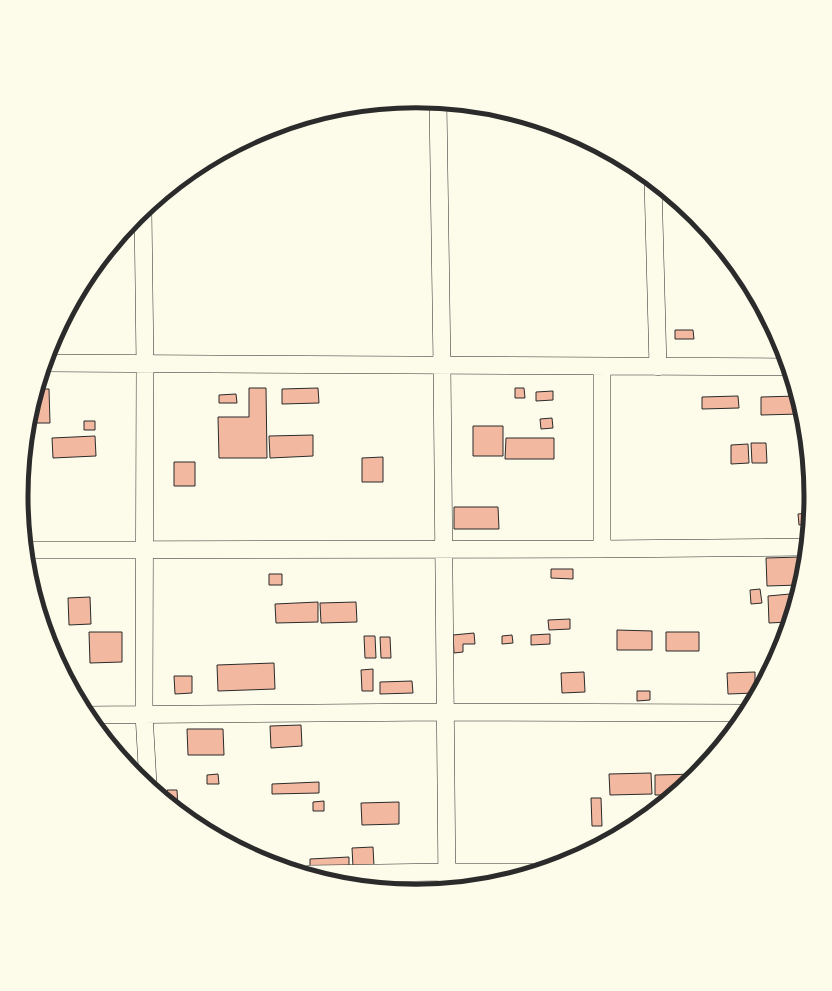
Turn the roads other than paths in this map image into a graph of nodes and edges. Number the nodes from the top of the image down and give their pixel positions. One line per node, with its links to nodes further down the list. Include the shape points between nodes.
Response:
1 (438, 108): 6 (street)
2 (653, 189): 8 (street)
3 (143, 220): 5 (street)
4 (52, 363): 5 (street)
5 (145, 364): 6 (street); 14 (street)
6 (442, 366): 7 (street); 12 (street)
7 (602, 366): 8 (street); 11 (street)
8 (658, 367): 9 (street)
9 (782, 367)
10 (801, 547): 11 (street)
11 (602, 548): 12 (street)
12 (444, 549): 14 (street); 15 (street)
13 (32, 550): 14 (street)
14 (145, 550): 17 (street)
15 (446, 712): 16 (street); 17 (street); 22 (street)
16 (738, 713)
17 (144, 714): 18 (street); 19 (street)
18 (96, 715)
19 (147, 775)
20 (337, 875): 22 (street)
21 (494, 876): 22 (street)
22 (448, 880)

